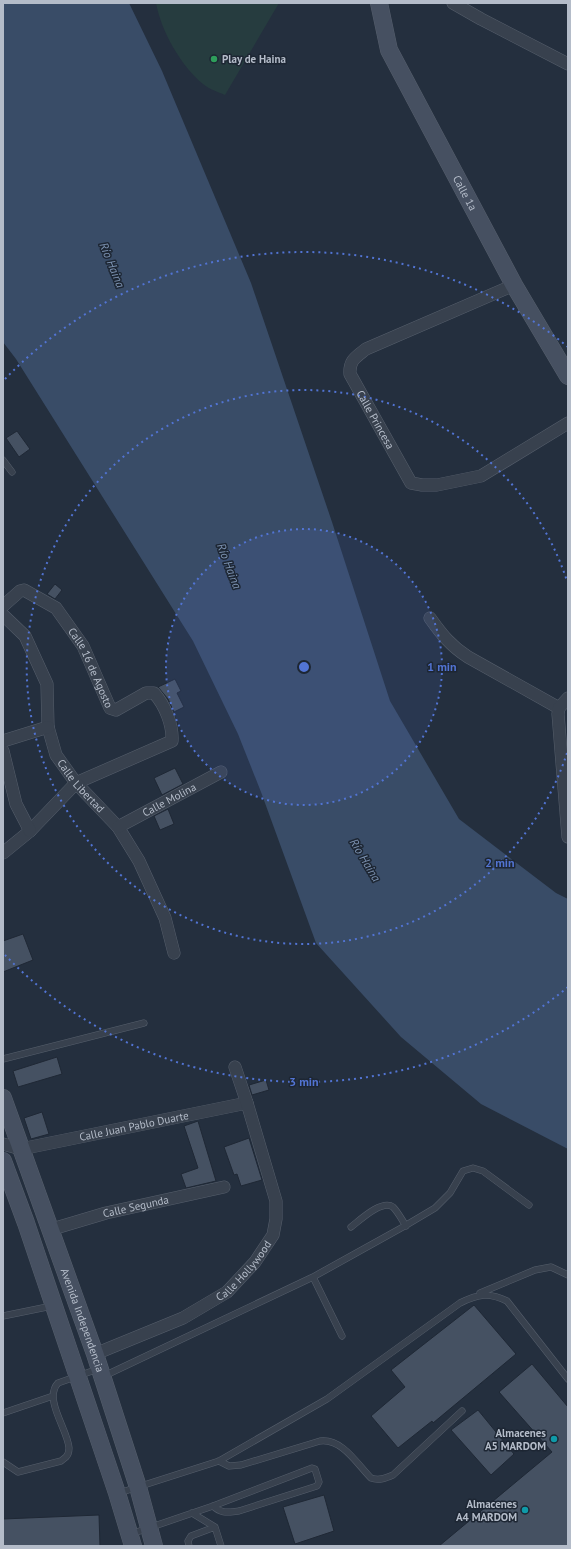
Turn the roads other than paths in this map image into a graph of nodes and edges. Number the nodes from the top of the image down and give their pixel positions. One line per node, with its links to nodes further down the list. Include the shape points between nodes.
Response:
1 (453, 3): 3 (street)
2 (381, 4): 4 (street, Calle 1a, via 389,50)
3 (568, 64)
4 (514, 285): 5 (street, Calle 1a); 6 (street, Calle Princesa, via 366,349 353,359 349,366 350,374 411,483 437,485 481,476)
5 (568, 376)
6 (568, 423)
7 (3, 460): 8 (lane)
8 (12, 472)
9 (8, 596): 10 (street); 19 (street, Calle 16 de Agosto, via 24,590 56,608 83,646 110,708 116,710 146,693 154,693 159,698 172,729 172,741)
10 (3, 606)
11 (3, 615): 15 (street, Calle Libertad, via 25,636 47,684)
12 (430, 618): 14 (street, via 445,639 456,649)
13 (568, 698): 14 (street)
14 (560, 708): 22 (street, via 559,729)
15 (48, 727): 16 (street); 19 (street, Calle Libertad, via 56,755)
16 (3, 741)
17 (3, 751): 21 (street, via 16,804)
18 (221, 772): 20 (street, Calle Molina)
19 (76, 783): 20 (street, Calle Libertad); 21 (street)
20 (118, 827): 24 (street, Calle Libertad, via 139,861 165,918)
21 (30, 831): 23 (street)
22 (568, 837)
23 (3, 853)
24 (174, 953)
25 (144, 1024): 26 (lane)
26 (3, 1059)
27 (235, 1067): 29 (street, Calle Hollywood)
28 (3, 1098): 31 (street, Avenida Independencia)
29 (247, 1103): 31 (street, Calle Juan Pablo Duarte); 44 (street, Calle Hollywood, via 276,1201 273,1235 254,1262 227,1292)
30 (3, 1144): 31 (street)
31 (21, 1149): 37 (street, Avenida Independencia)
32 (3, 1161): 41 (street, Avenida Independencia)
33 (224, 1187): 37 (street, Calle Segunda, via 106,1213)
34 (529, 1205): 35 (lane, via 483,1171 473,1168 463,1171 450,1193 436,1208)
35 (406, 1226): 36 (lane, via 393,1207 388,1205 378,1207); 39 (lane)
36 (351, 1227)
37 (49, 1230): 44 (street, Avenida Independencia)
38 (567, 1272): 40 (lane, via 551,1268 535,1270)
39 (312, 1277): 43 (lane); 44 (lane)
40 (473, 1296): 46 (lane, via 486,1294 507,1301); 50 (lane, via 327,1399)
41 (54, 1306): 42 (lane); 45 (street, Avenida Independencia)
42 (3, 1316)
43 (342, 1336)
44 (99, 1367): 45 (lane); 52 (street, Avenida Independencia)
45 (77, 1376): 47 (lane, via 58,1383 54,1387); 53 (street, Avenida Independencia)
46 (568, 1379)
47 (53, 1396): 49 (lane); 51 (lane, via 69,1448 66,1457 61,1461 18,1472)
48 (462, 1411): 50 (lane, via 393,1475 384,1479 371,1478 340,1445 327,1440 242,1465 229,1466)
49 (3, 1413)
50 (219, 1461): 52 (lane)
51 (3, 1462)
52 (138, 1487): 53 (lane); 57 (street, Avenida Independencia)
53 (117, 1494): 58 (street, Avenida Independencia)
54 (213, 1506): 54 (lane, via 312,1468 315,1469 320,1482 317,1486 239,1511 226,1513 218,1511); 55 (lane)
55 (192, 1513): 56 (lane); 57 (lane)
56 (216, 1527): 60 (lane, via 191,1536); 61 (lane)
57 (149, 1528): 58 (lane); 59 (street, Avenida Independencia)
58 (131, 1540)
59 (154, 1546)
60 (189, 1546)
61 (221, 1546)

